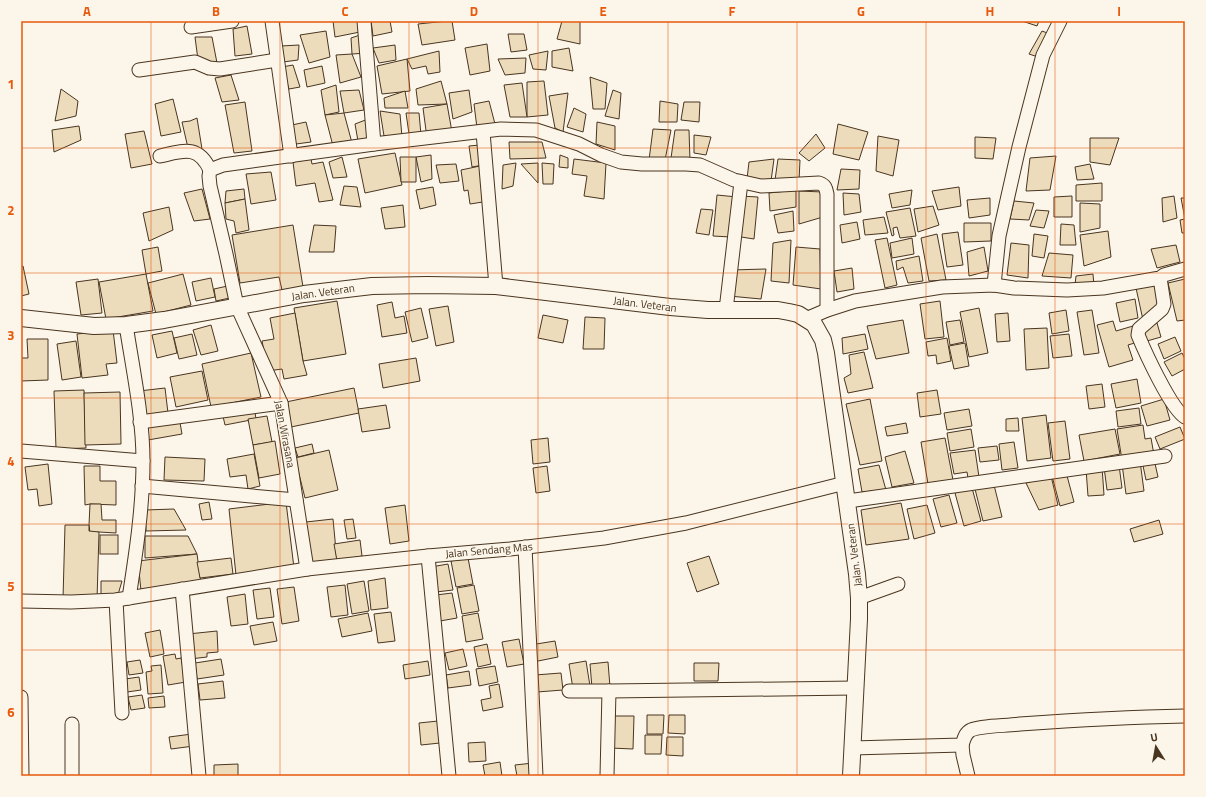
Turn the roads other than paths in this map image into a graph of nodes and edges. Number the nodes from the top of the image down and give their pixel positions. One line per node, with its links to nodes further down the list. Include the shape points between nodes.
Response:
1 (232, 21): 5 (street)
2 (272, 21): 6 (street)
3 (364, 21): 9 (street)
4 (1060, 21): 16 (street, via 1043,55 1027,117 1000,236)
5 (191, 27)
6 (277, 60): 7 (street, via 220,69 195,62); 11 (street)
7 (139, 70)
8 (483, 132): 9 (street); 13 (street, via 500,129 536,130 579,144 621,162 700,166); 17 (street)
9 (374, 144): 11 (street)
10 (160, 156): 12 (street, via 191,151 200,154)
11 (291, 156): 12 (street, via 223,165)
12 (210, 170): 18 (street, Jalan Wirasana, via 210,186)
13 (741, 182): 19 (street); 20 (street, via 761,186 814,182 823,184 826,188)
14 (1185, 269): 15 (street)
15 (1160, 278): 16 (street, via 1109,287 1067,290); 25 (street, via 1164,304 1162,309 1139,329 1138,335 1164,389 1180,414)
16 (994, 285): 20 (street, via 942,287 892,294 855,301)
17 (496, 286): 18 (street, Jalan. Veteran, via 372,286 304,294); 19 (street, Jalan. Veteran, via 670,307)
18 (237, 306): 23 (street, Jalan. Veteran); 24 (street, Jalan Wirasana)
19 (726, 310): 22 (street, Jalan. Veteran, via 778,310 798,314)
20 (827, 310): 22 (street)
21 (21, 318): 23 (street, Jalan. Veteran, via 94,326)
22 (806, 319): 30 (street, Jalan. Veteran, via 814,324 823,340)
23 (126, 325): 26 (street)
24 (280, 402): 26 (street); 32 (street, Jalan Wirasana)
25 (1185, 417)
26 (140, 422): 29 (street)
27 (21, 451): 29 (street)
28 (1165, 456): 33 (street)
29 (143, 461): 31 (street)
30 (845, 483): 33 (street, Jalan. Veteran); 34 (street, Jalan Sendang Mas, via 686,523 604,538)
31 (142, 486): 32 (street); 39 (street)
32 (296, 500): 36 (street, Jalan Wirasana)
33 (848, 501): 40 (street, Jalan. Veteran)
34 (525, 547): 35 (street, Jalan Sendang Mas); 56 (street)
35 (428, 556): 36 (street, Jalan Sendang Mas); 55 (street)
36 (307, 569): 38 (street, Jalan Sendang Mas)
37 (898, 584): 40 (street)
38 (182, 589): 39 (street, Jalan Sendang Mas); 54 (street)
39 (129, 598): 41 (street, Jalan Sendang Mas)
40 (859, 598): 43 (street, Jalan. Veteran)
41 (116, 600): 42 (street, Jalan Sendang Mas); 47 (street)
42 (21, 601)
43 (855, 688): 45 (street); 51 (street, Jalan. Veteran)
44 (569, 691): 45 (street)
45 (609, 691): 57 (street)
46 (21, 697): 52 (street)
47 (122, 713)
48 (1185, 716): 50 (street, via 1056,721 979,728 966,734)
49 (72, 724): 53 (street)
50 (962, 745): 51 (street); 59 (street)
51 (852, 748): 58 (street, Jalan. Veteran)
52 (22, 776)
53 (72, 776)
54 (199, 776)
55 (449, 776)
56 (536, 776)
57 (607, 776)
58 (851, 776)
59 (968, 776)

